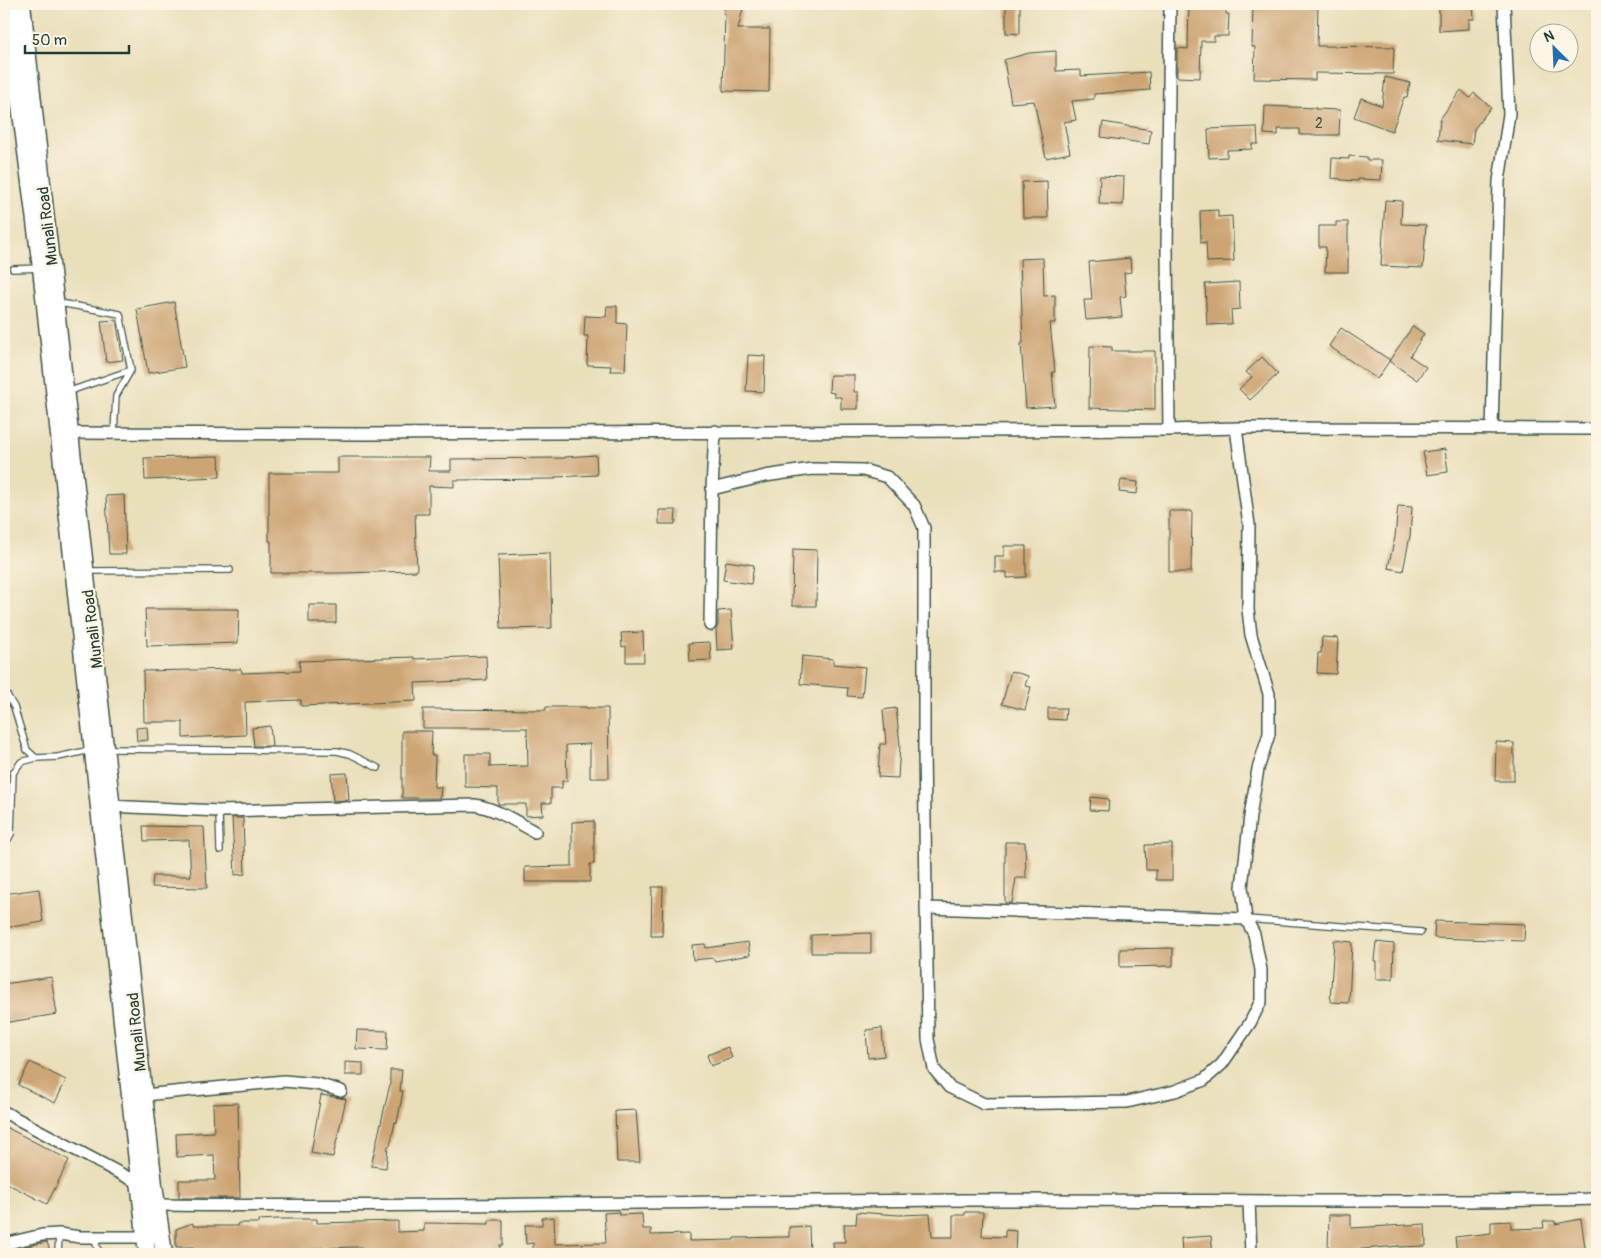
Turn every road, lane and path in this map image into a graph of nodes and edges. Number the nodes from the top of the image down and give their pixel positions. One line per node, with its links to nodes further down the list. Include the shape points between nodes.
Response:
1 (7, 4): 5 (main road, Munali Road)
2 (22, 4): 5 (main road, Munali Road)
3 (1170, 4): 13 (street)
4 (1504, 4): 11 (street, via 1509,114 1499,181)
5 (47, 268): 6 (lane); 7 (main road, Munali Road); 16 (main road, Munali Road)
6 (13, 269)
7 (58, 303): 8 (lane, via 120,314); 9 (main road, Munali Road)
8 (131, 370): 9 (lane); 15 (lane, via 116,396)
9 (66, 392): 16 (main road, Munali Road)
10 (1236, 428): 11 (street); 13 (street); 31 (street, via 1249,525 1250,635 1269,694 1269,734 1258,769 1244,858 1242,887)
11 (1492, 429): 12 (street)
12 (1597, 429)
13 (1169, 430): 14 (street)
14 (715, 431): 15 (street); 17 (street)
15 (114, 432): 16 (street)
16 (64, 433): 19 (main road, Munali Road)
17 (712, 489): 20 (street); 30 (street, via 812,469 863,470 887,477 914,505 924,528)
18 (230, 570): 19 (lane)
19 (80, 571): 22 (main road, Munali Road)
20 (710, 625)
21 (4, 690): 23 (lane, via 14,707 27,750)
22 (100, 750): 23 (lane); 24 (lane, via 338,751); 25 (main road, Munali Road)
23 (36, 758): 28 (lane, via 21,762 13,773 11,834)
24 (378, 768)
25 (106, 805): 26 (street); 34 (main road, Munali Road); 36 (main road, Munali Road)
26 (219, 811): 27 (street, via 475,805 486,806); 29 (lane)
27 (534, 832)
28 (4, 846)
29 (220, 850)
30 (926, 908): 31 (street); 31 (street, via 928,1039 934,1069 950,1087 984,1104 1127,1102 1175,1091 1204,1080 1222,1064 1261,1001 1261,970 1254,934)
31 (1246, 918): 32 (lane)
32 (1421, 932)
33 (341, 1091): 34 (street, via 317,1084 284,1081)
34 (144, 1095): 37 (main road, Munali Road)
35 (4, 1112): 36 (street)
36 (138, 1183): 37 (street); 41 (main road, Munali Road)
37 (156, 1199): 39 (street, via 396,1206 968,1200); 43 (main road, Munali Road)
38 (1597, 1199): 39 (street)
39 (1249, 1201): 49 (street)
40 (59, 1234): 42 (street); 44 (street, via 42,1234); 45 (lane)
41 (144, 1236): 42 (street); 43 (street); 47 (main road, Munali Road)
42 (94, 1237): 46 (lane)
43 (161, 1238): 48 (main road, Munali Road)
44 (4, 1244)
45 (58, 1254)
46 (99, 1254)
47 (147, 1254)
48 (164, 1254)
49 (1251, 1254)

